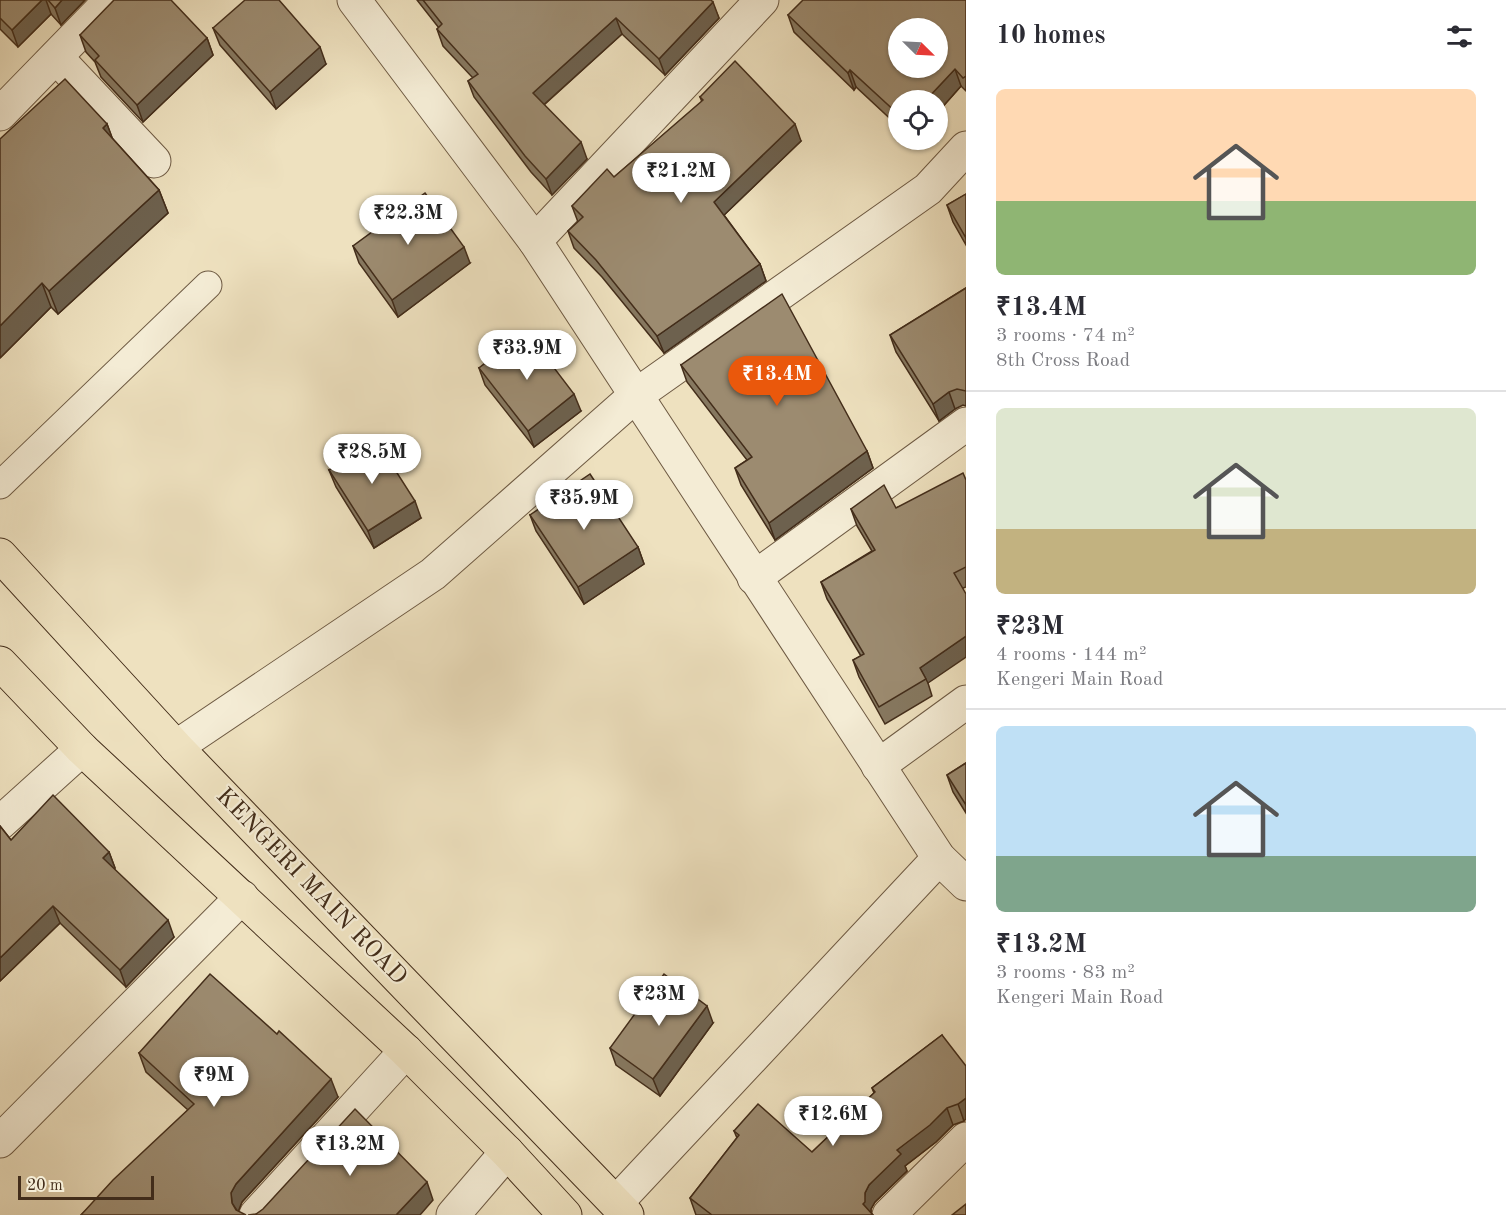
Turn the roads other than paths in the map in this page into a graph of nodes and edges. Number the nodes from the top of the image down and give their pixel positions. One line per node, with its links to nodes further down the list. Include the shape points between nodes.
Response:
1 (111, 0): 4 (street)
2 (354, 0): 8 (street)
3 (762, 0): 8 (street)
4 (56, 57): 5 (street); 7 (street)
5 (0, 114)
6 (966, 148): 10 (street, via 928,189)
7 (154, 161)
8 (534, 241): 10 (street)
9 (208, 285): 12 (lane)
10 (635, 396): 14 (street); 17 (street, via 433,574)
11 (966, 424): 14 (street)
12 (0, 485)
13 (0, 555): 17 (main road, KENGERI MAIN ROAD)
14 (754, 578): 19 (street)
15 (0, 663): 18 (main road, KENGERI MAIN ROAD)
16 (966, 702): 19 (street)
17 (176, 747): 28 (main road, KENGERI MAIN ROAD)
18 (82, 749): 20 (street); 23 (main road, KENGERI MAIN ROAD)
19 (878, 766): 21 (street)
20 (0, 823)
21 (939, 858): 22 (street); 28 (street)
22 (966, 884)
23 (242, 897): 24 (main road, KENGERI MAIN ROAD); 26 (street)
24 (406, 1051): 27 (main road, KENGERI MAIN ROAD); 29 (street)
25 (966, 1139): 32 (street)
26 (0, 1141)
27 (507, 1152): 30 (street); 31 (main road, KENGERI MAIN ROAD)
28 (621, 1209)
29 (256, 1215)
30 (453, 1215)
31 (566, 1215)
32 (889, 1215)

